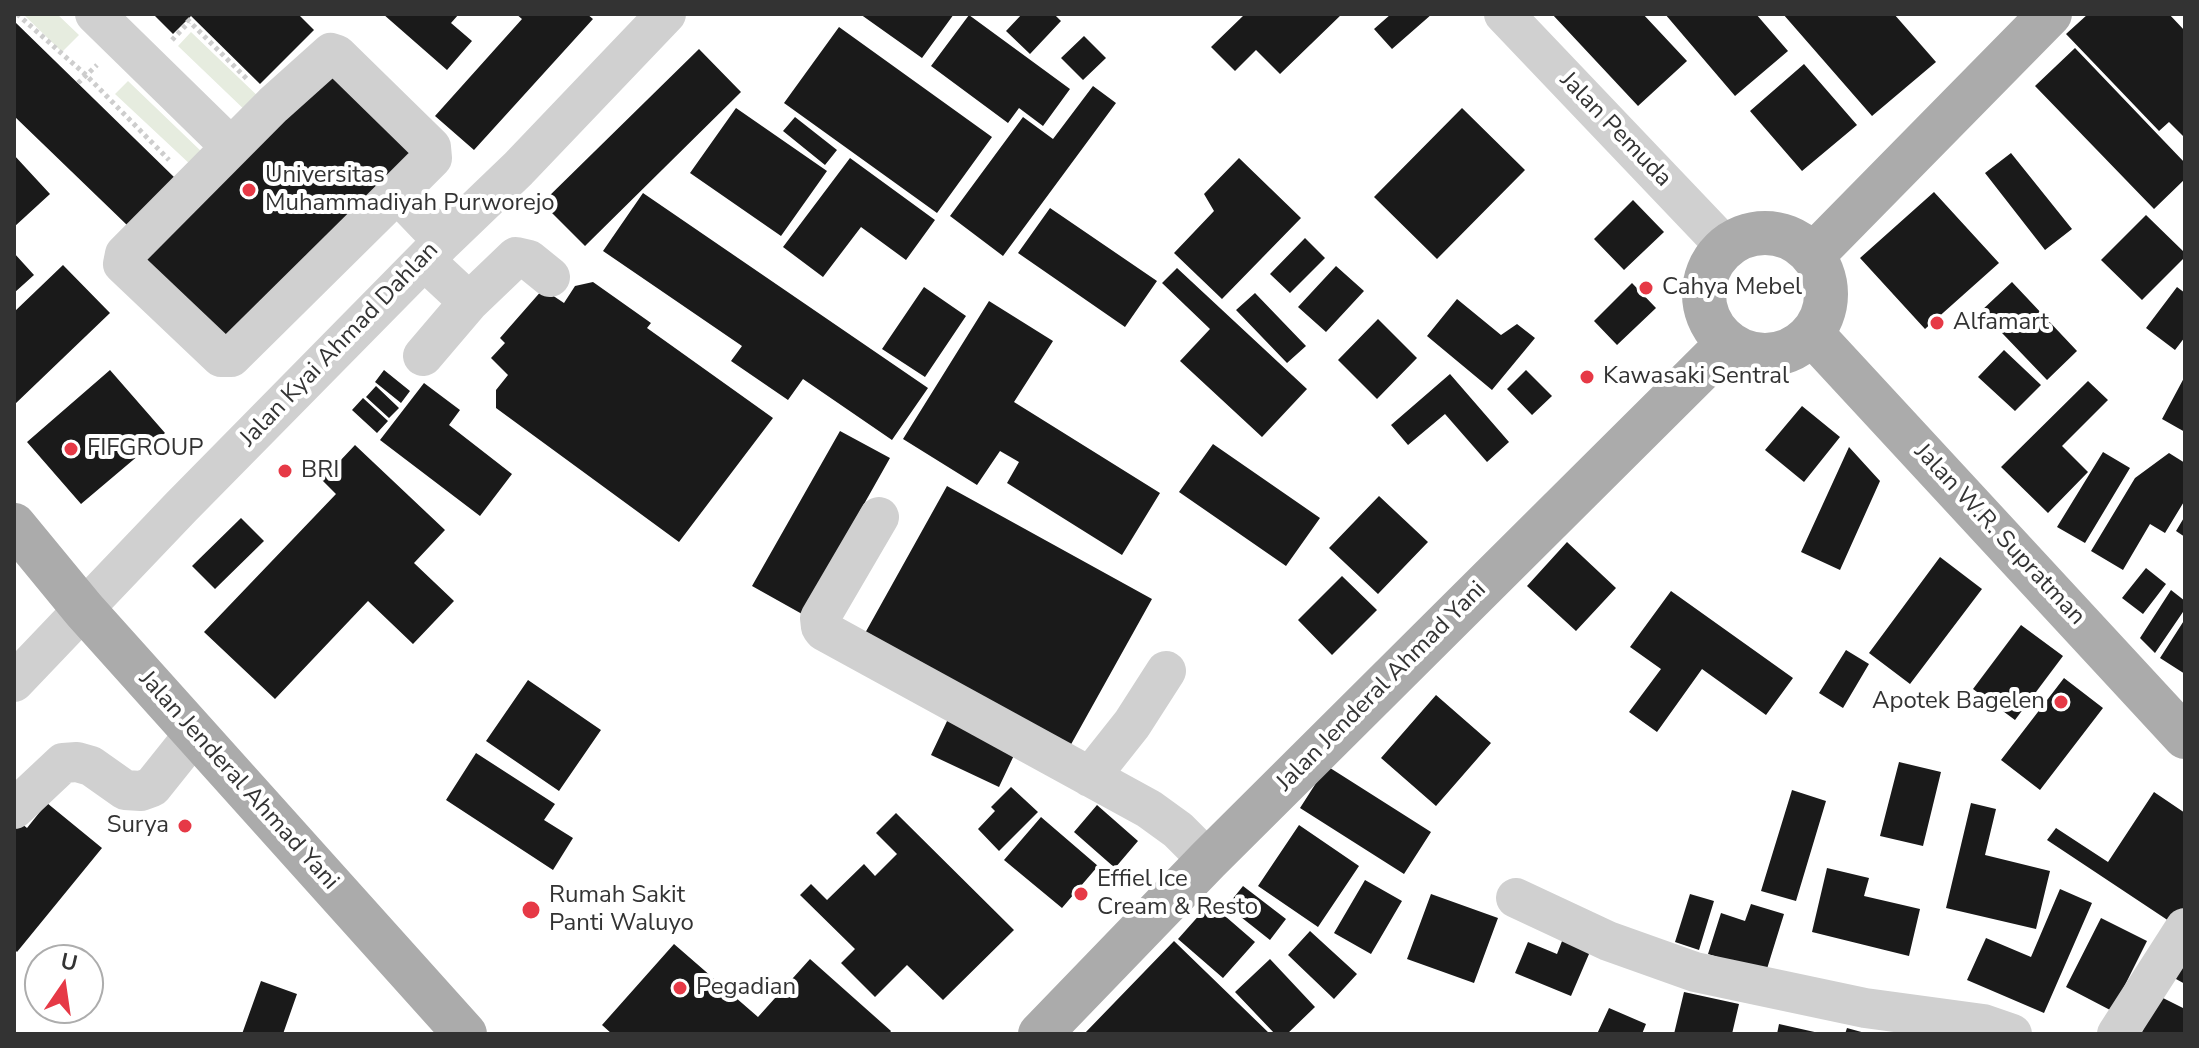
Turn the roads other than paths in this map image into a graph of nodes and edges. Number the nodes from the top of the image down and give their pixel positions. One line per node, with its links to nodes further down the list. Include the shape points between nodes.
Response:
1 (95, 14): 6 (street)
2 (131, 14): 6 (street)
3 (666, 14): 9 (street, Jalan Kyai Ahmad Dahlan)
4 (1504, 14): 8 (street, Jalan Pemuda)
5 (2050, 14): 10 (main road)
6 (251, 126): 7 (street, via 326,55 337,55 431,147 432,158); 7 (street, via 122,259 221,357 231,357)
7 (397, 193): 9 (street)
8 (1726, 247): 10 (main road, via 1761,233 1790,239); 14 (main road, via 1714,260 1703,295 1706,313)
9 (434, 251): 12 (street); 18 (street, Jalan Kyai Ahmad Dahlan)
10 (1813, 255): 13 (main road, via 1827,295)
11 (550, 277): 12 (street, via 529,260 516,257)
12 (469, 302): 15 (street)
13 (1812, 334): 14 (main road, via 1781,353 1744,352); 22 (main road, Jalan W.R. Supratman)
14 (1728, 343): 25 (main road, Jalan Jenderal Ahmad Yani)
15 (423, 356)
16 (879, 517): 23 (street, via 820,618 824,631)
17 (14, 525): 18 (main road, Jalan Jenderal Ahmad Yani)
18 (84, 610): 20 (street, Jalan Kyai Ahmad Dahlan); 21 (main road, Jalan Jenderal Ahmad Yani)
19 (1166, 671): 23 (street)
20 (14, 682)
21 (196, 732): 24 (street, via 152,787 125,790 91,766 63,763); 28 (main road, Jalan Jenderal Ahmad Yani)
22 (2185, 737)
23 (1090, 777): 25 (street, via 1149,809)
24 (14, 809)
25 (1208, 860): 29 (main road, Jalan Jenderal Ahmad Yani)
26 (1516, 898): 30 (street, via 1608,941 1695,972 1865,1008 1983,1024)
27 (2185, 928): 31 (street)
28 (465, 1034)
29 (1040, 1034)
30 (2012, 1034)
31 (2117, 1034)

